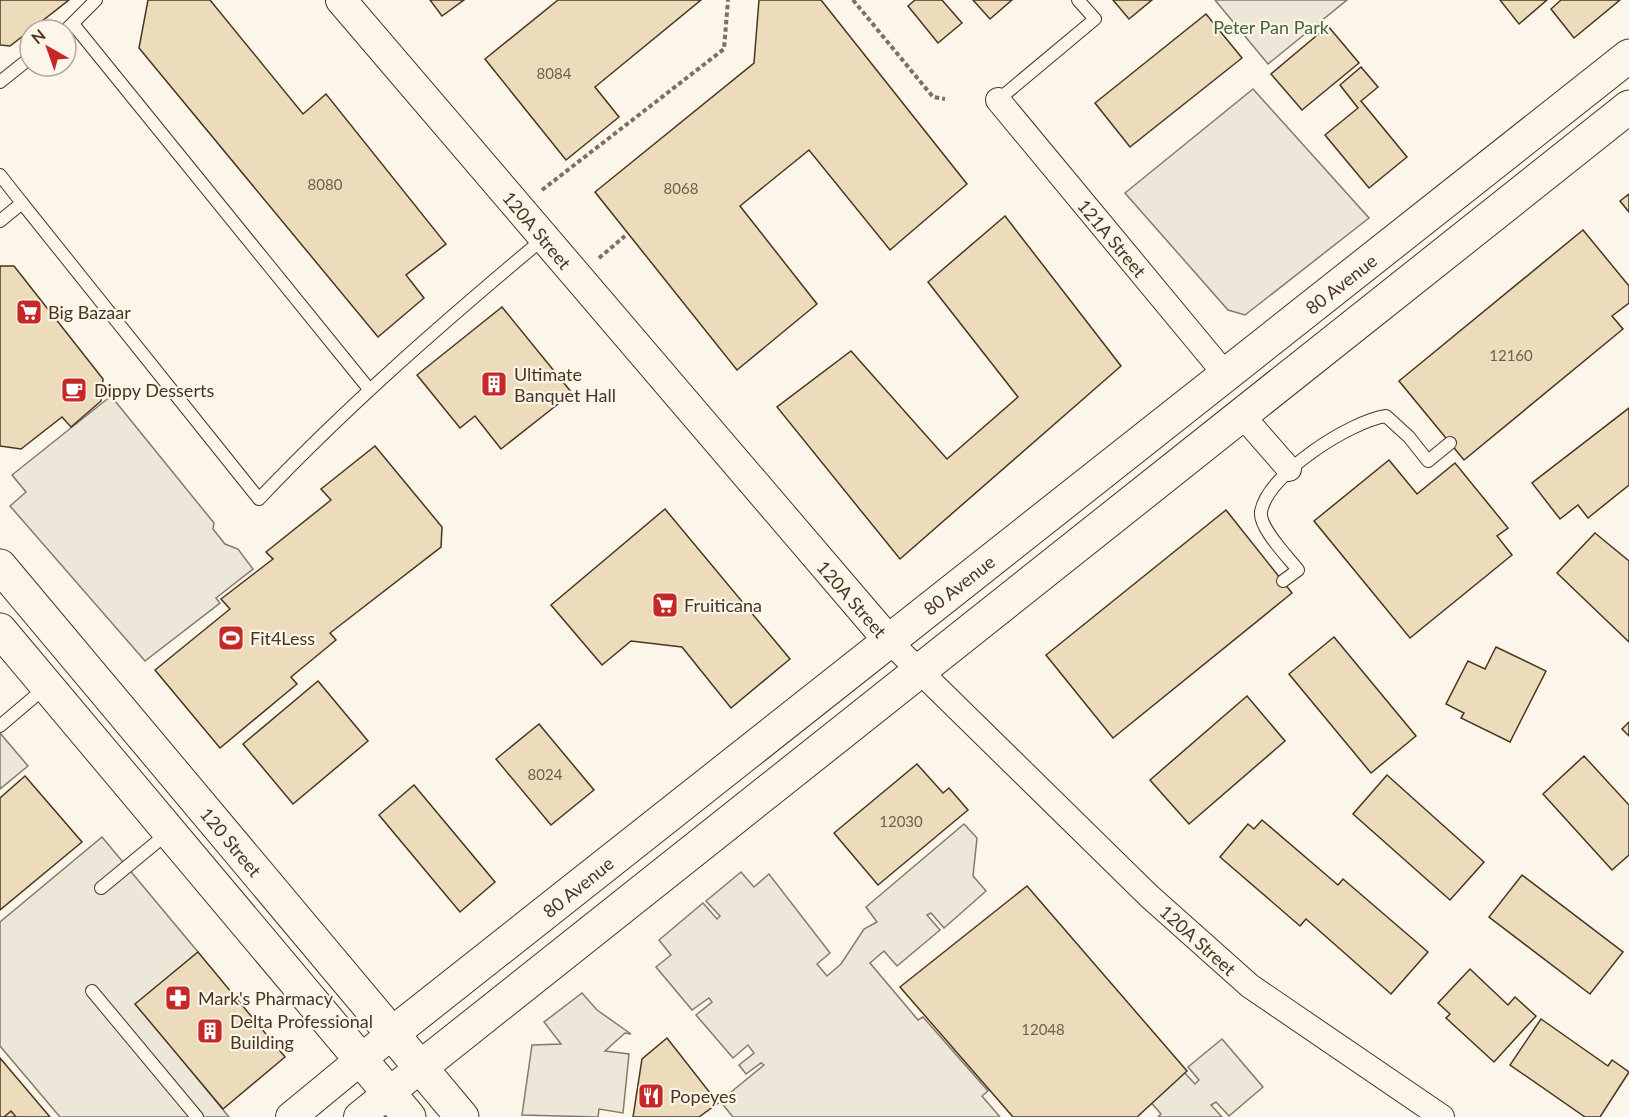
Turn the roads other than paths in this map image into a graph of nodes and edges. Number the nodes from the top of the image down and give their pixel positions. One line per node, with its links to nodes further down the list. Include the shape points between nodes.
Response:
1 (96, 0): 4 (lane)
2 (341, 0): 15 (street, 120A Street)
3 (1078, 0): 9 (lane, via 1095,19)
4 (78, 18)
5 (78, 38): 17 (lane)
6 (1629, 56): 12 (main road, 80 Avenue)
7 (18, 68): 8 (lane)
8 (0, 82)
9 (998, 100): 16 (street, 121A Street)
10 (1629, 107): 18 (main road)
11 (0, 175): 13 (lane)
12 (1446, 201): 16 (main road, 80 Avenue); 18 (main road, via 1421,239 1257,372)
13 (22, 203): 14 (lane); 17 (lane, via 259,499)
14 (0, 221)
15 (544, 238): 17 (lane); 25 (street, 120A Street)
16 (1227, 375): 21 (main road, via 1220,400 1140,467); 25 (main road, 80 Avenue)
17 (369, 389)
18 (1241, 414): 20 (street); 21 (main road)
19 (1450, 444): 20 (lane, via 1428,461 1386,416 1372,418 1349,428)
20 (1289, 469): 23 (lane, via 1261,512 1265,527 1298,570)
21 (1134, 499): 26 (main road)
22 (0, 566): 32 (main road, 120 Street)
23 (1282, 581)
24 (0, 630): 27 (main road)
25 (889, 641): 26 (street, 120A Street); 32 (main road, 80 Avenue)
26 (919, 673): 34 (main road); 40 (street, 120A Street, via 1149,896 1250,986)
27 (47, 686): 28 (lane); 29 (main road)
28 (0, 726)
29 (170, 832): 30 (lane); 33 (main road)
30 (101, 888)
31 (92, 991): 36 (lane)
32 (393, 1033): 33 (street, 80 Avenue); 34 (main road, 120 Street)
33 (361, 1059): 35 (main road); 37 (street, 80 Avenue)
34 (421, 1066): 35 (street); 39 (main road, 120 Street)
35 (398, 1105): 38 (street)
36 (197, 1117)
37 (291, 1117)
38 (359, 1117)
39 (462, 1117)
40 (1442, 1117)

